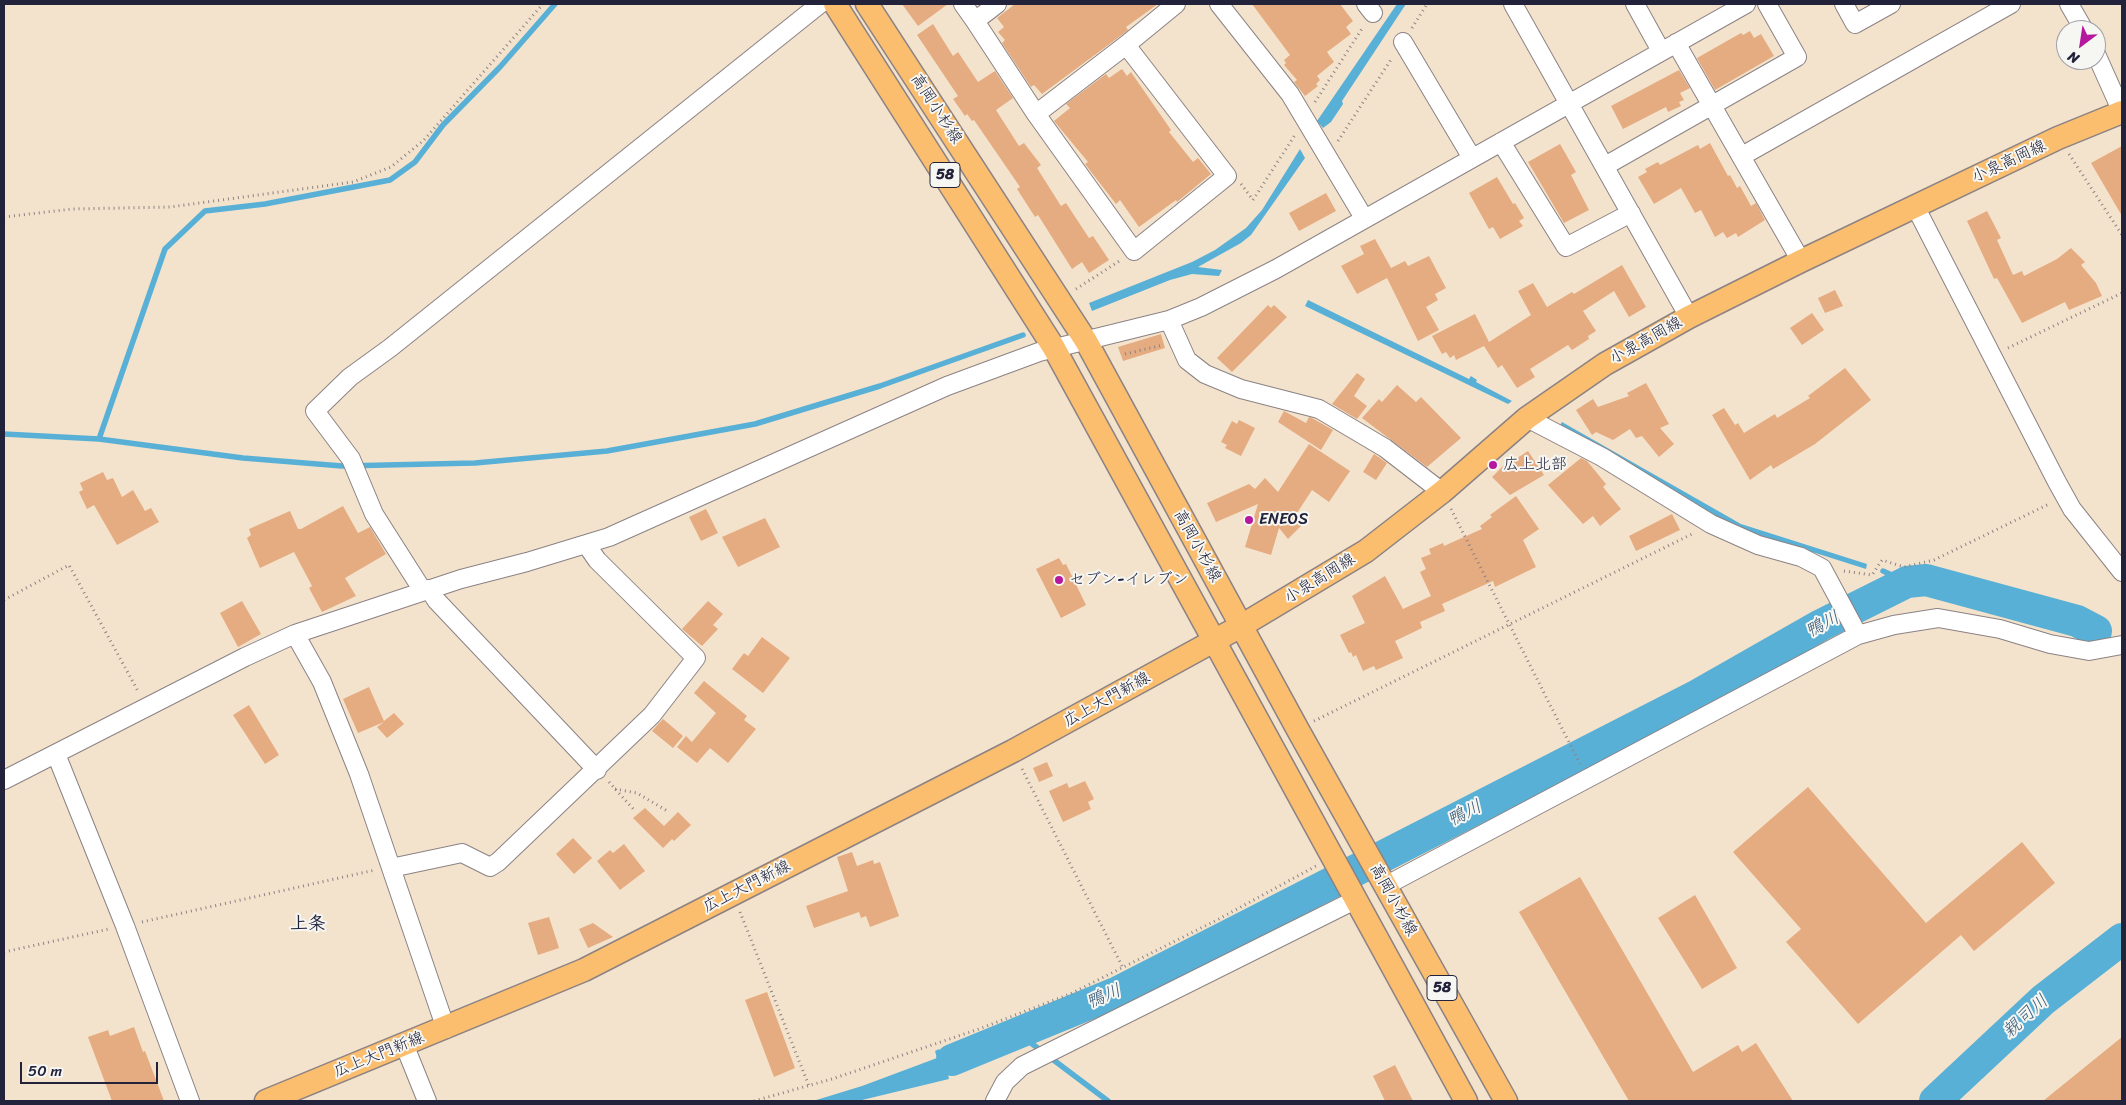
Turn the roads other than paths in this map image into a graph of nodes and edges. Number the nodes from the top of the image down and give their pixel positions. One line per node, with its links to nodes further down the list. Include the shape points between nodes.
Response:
1 (820, 4): 43 (street, via 350,377 314,411 351,459 374,514)
2 (835, 4): 38 (main road, 高岡小杉線 / 58)
3 (867, 4): 37 (main road, 高岡小杉線 / 58)
4 (964, 4): 17 (street)
5 (997, 4): 17 (street)
6 (1176, 4): 20 (street)
7 (1219, 4): 33 (street, via 1290,94)
8 (1512, 4): 23 (street)
9 (1635, 4): 21 (street)
10 (1746, 4): 19 (street)
11 (1767, 4): 24 (street, via 1797,57)
12 (1844, 4): 13 (street, via 1856,24)
13 (1891, 4)
14 (2011, 4): 28 (street)
15 (2069, 4): 16 (street)
16 (2078, 20)
17 (975, 21): 26 (street)
18 (1403, 42): 29 (street)
19 (1676, 43): 21 (street); 24 (street)
20 (1126, 45): 26 (street); 26 (street, via 1227,176 1130,257)
21 (1660, 51): 23 (street)
22 (2103, 70): 25 (street)
23 (1570, 102): 27 (street); 30 (street)
24 (1712, 105): 28 (street); 30 (street)
25 (2122, 112): 31 (main road, 小泉高岡線, via 2058,138)
26 (1036, 114)
27 (1501, 142): 29 (street); 32 (street, via 1566,247)
28 (1742, 156): 34 (street)
29 (1472, 158): 33 (street)
30 (1605, 166): 32 (street)
31 (1915, 206): 34 (main road, 小泉高岡線); 42 (street, via 2072,509)
32 (1631, 213): 35 (street)
33 (1364, 218): 36 (street, via 1245,285)
34 (1801, 261): 35 (main road, 小泉高岡線)
35 (1689, 317): 39 (main road, 小泉高岡線, via 1605,364)
36 (1169, 320): 37 (street); 40 (street, via 1187,360 1205,374 1241,389 1319,410 1385,448)
37 (1086, 341): 38 (street); 44 (main road, 高岡小杉線 / 58)
38 (1054, 348): 41 (street, via 947,386 610,537); 47 (main road, 高岡小杉線 / 58)
39 (1527, 418): 40 (main road, 小泉高岡線); 45 (street, via 1602,457 1711,524 1822,568)
40 (1442, 492): 44 (main road, 小泉高岡線, via 1366,551)
41 (586, 544): 43 (street); 50 (street, via 596,560 696,658 652,715)
42 (2122, 572)
43 (426, 590): 46 (street); 50 (street)
44 (1241, 626): 47 (main road, 小泉高岡線); 53 (main road, 高岡小杉線 / 58)
45 (1856, 631): 48 (street, via 1938,618 2089,650); 53 (street, via 1587,778)
46 (295, 634): 49 (street); 52 (street, via 322,682 360,774)
47 (1214, 641): 54 (main road, 高岡小杉線 / 58); 55 (main road, 広上大門新線, via 1013,751 584,970)
48 (2122, 645)
49 (56, 754): 51 (street); 57 (street, via 126,926)
50 (597, 770): 52 (street, via 490,867 462,853)
51 (4, 780)
52 (391, 867): 55 (street)
53 (1382, 880): 62 (main road, 高岡小杉線 / 58)
54 (1355, 894): 60 (street, via 1022,1066 1005,1082); 61 (main road, 高岡小杉線 / 58)
55 (446, 1029): 56 (main road, 広上大門新線)
56 (404, 1044): 58 (main road, 広上大門新線); 59 (street)
57 (190, 1101)
58 (266, 1101)
59 (426, 1101)
60 (995, 1101)
61 (1466, 1101)
62 (1506, 1101)

